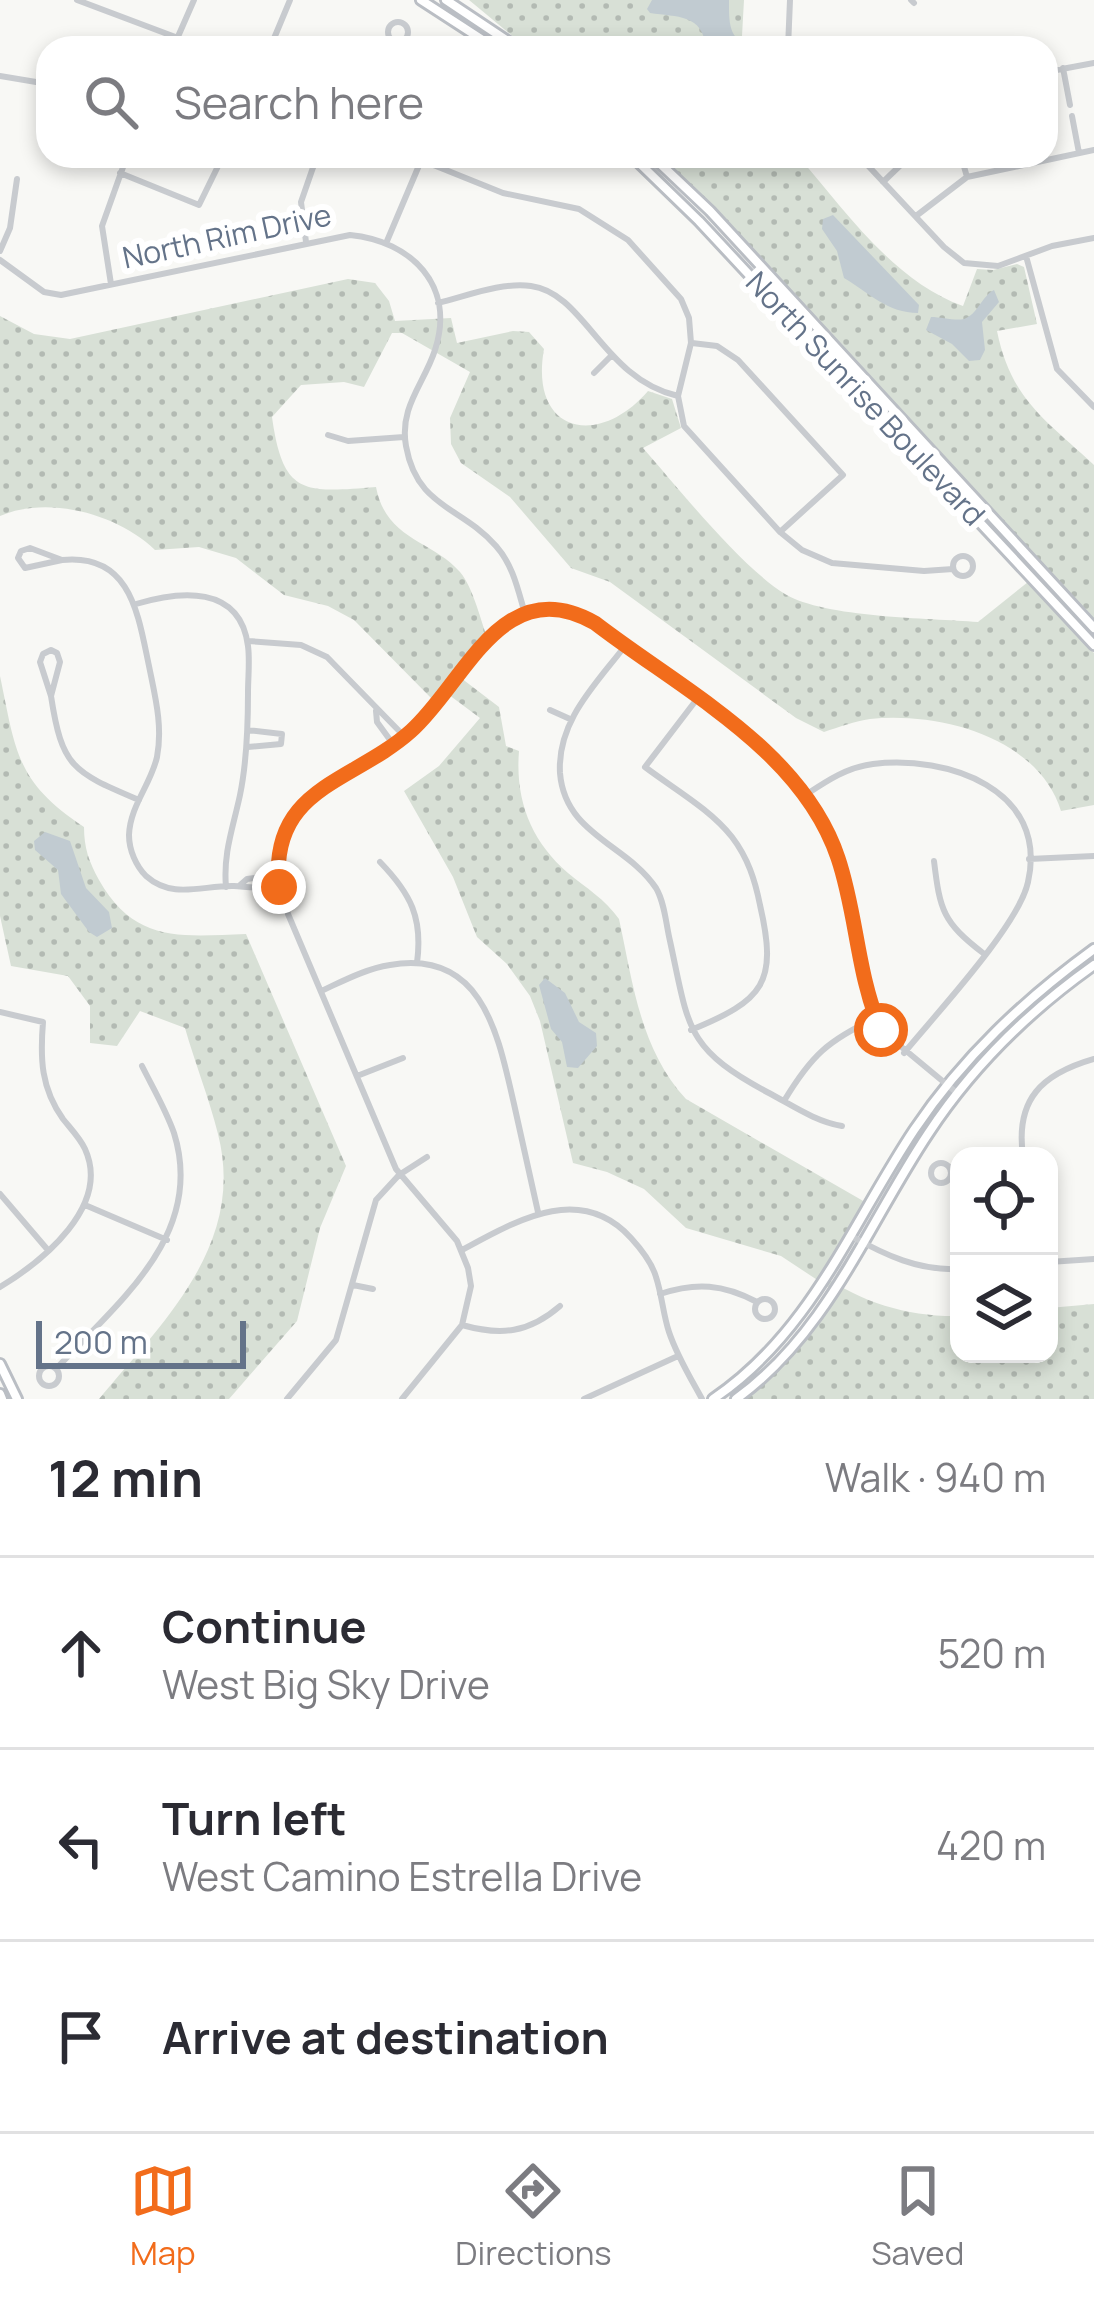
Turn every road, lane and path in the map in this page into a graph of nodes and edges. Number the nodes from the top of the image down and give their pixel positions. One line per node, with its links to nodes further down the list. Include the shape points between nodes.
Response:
1 (77, 0): 7 (street)
2 (194, 0): 8 (street)
3 (290, 0): 9 (street)
4 (421, 0): 10 (street)
5 (446, 0): 11 (street)
6 (790, 0): 12 (street)
7 (173, 36)
8 (179, 36)
9 (275, 36)
10 (476, 36)
11 (500, 36)
12 (788, 36)
13 (1094, 63): 14 (street)
14 (1063, 68): 15 (street); 18 (street)
15 (1058, 69)
16 (0, 76): 17 (street)
17 (36, 82)
18 (1070, 105)
19 (1072, 116): 21 (street)
20 (1094, 150): 21 (street)
21 (1079, 153): 22 (street)
22 (1058, 155)
23 (122, 168): 34 (street)
24 (217, 168): 34 (street, via 199,205)
25 (313, 168): 41 (street, via 301,202)
26 (418, 168): 40 (street)
27 (445, 168): 46 (street, via 503,193 579,209 614,228 681,299)
28 (644, 168): 60 (street, North Sunrise Boulevard)
29 (665, 168): 58 (street, North Sunrise Boulevard)
30 (870, 168): 37 (street)
31 (898, 168): 37 (street)
32 (965, 168): 35 (street)
33 (995, 168): 35 (street)
34 (120, 173): 44 (street, via 102,226)
35 (967, 177): 38 (street)
36 (17, 178): 42 (street)
37 (883, 182): 38 (street)
38 (915, 216): 43 (street, via 964,262 998,266)
39 (1094, 238): 43 (street)
40 (387, 241): 41 (street, North Rim Drive, via 350,235); 45 (street, via 418,263)
41 (306, 242): 44 (street, North Rim Drive)
42 (0, 256): 44 (street, North Rim Drive, via 44,292)
43 (1026, 256): 50 (street, via 1057,369)
44 (112, 286)
45 (438, 303): 47 (street, via 536,286 569,306); 52 (street, via 437,343 410,398)
46 (691, 343): 49 (street); 53 (street, via 717,346 738,360 842,475)
47 (611, 356): 48 (street); 49 (street, via 638,382)
48 (594, 373)
49 (678, 396): 53 (street, via 691,436)
50 (1094, 407)
51 (328, 435): 52 (street)
52 (404, 437): 57 (street, via 425,492 503,555)
53 (780, 532): 55 (street, via 832,563)
54 (62, 560): 54 (street, via 30,548 18,557 30,568); 56 (street, via 115,574)
55 (953, 569)
56 (136, 604): 59 (street, via 176,593 208,596 236,616); 72 (street, via 159,737)
57 (525, 614): 61 (street, via 576,614); 68 (street, via 486,639)
58 (1094, 628)
59 (248, 641): 65 (street, via 317,652); 67 (street)
60 (1094, 645)
61 (625, 646): 63 (street); 66 (street)
62 (51, 696): 62 (street, via 61,662 51,650 40,662); 72 (street, via 74,767)
63 (697, 699): 71 (street, via 768,752); 88 (street, via 645,767 733,838 754,876 770,957 739,1010)
64 (550, 710): 66 (street)
65 (376, 711): 68 (street); 69 (street)
66 (570, 719): 88 (street, via 560,763 566,798 586,829 656,887)
67 (248, 730): 70 (street); 70 (street, via 282,734 281,744)
68 (404, 736): 69 (street)
69 (394, 744): 77 (street, via 302,805 280,850)
70 (248, 747): 79 (street, via 228,835)
71 (807, 794): 74 (street, via 875,764 969,773 1017,815); 87 (street, via 841,865)
72 (139, 800): 79 (street, via 129,836 143,874 178,890)
73 (1094, 856): 74 (street)
74 (1029, 859): 82 (street, via 1019,905)
75 (934, 861): 82 (street, via 944,916)
76 (380, 862): 83 (street, via 414,904)
77 (278, 875): 78 (street); 80 (street)
78 (239, 886): 79 (street); 80 (street)
79 (226, 887)
80 (279, 887): 85 (street)
81 (1094, 949): 94 (street, via 1013,1013)
82 (984, 953): 89 (street)
83 (417, 963): 85 (street, via 376,968); 103 (street, via 462,981 489,1011)
84 (1094, 965): 95 (street, via 1033,1012)
85 (320, 991): 93 (street)
86 (0, 1012): 102 (street, via 43,1022 43,1078 88,1156)
87 (876, 1018): 89 (street); 96 (street, via 827,1044)
88 (691, 1030): 96 (street, via 714,1061)
89 (904, 1053): 94 (street)
90 (404, 1058): 93 (street)
91 (1094, 1059): 98 (street, via 1060,1071 1034,1093 1021,1125)
92 (142, 1066): 105 (street, via 179,1157 180,1192)
93 (357, 1076): 100 (street)
94 (947, 1085): 95 (street); 104 (street)
95 (957, 1093): 106 (street)
96 (784, 1101): 97 (street)
97 (842, 1126)
98 (1023, 1147)
99 (427, 1157): 100 (street)
100 (399, 1174): 108 (street); 112 (street, via 376,1199)
101 (0, 1195): 107 (street)
102 (85, 1205): 105 (street); 107 (street)
103 (538, 1212): 108 (street); 115 (street, via 584,1210 622,1228 656,1274)
104 (850, 1236): 106 (street); 128 (street, via 785,1337)
105 (166, 1240): 121 (street, via 149,1270)
106 (862, 1243): 111 (street, via 918,1266); 129 (street, via 808,1331)
107 (47, 1249): 113 (street)
108 (462, 1250): 118 (street, via 470,1286)
109 (1094, 1258): 110 (street)
110 (1058, 1261)
111 (950, 1268)
112 (352, 1285): 114 (street); 124 (street, via 336,1340)
113 (0, 1287)
114 (373, 1289)
115 (660, 1294): 116 (street, via 703,1285); 119 (street)
116 (757, 1302)
117 (560, 1306): 118 (street, via 523,1330)
118 (462, 1325): 122 (street)
119 (678, 1356): 126 (street); 127 (street)
120 (0, 1364): 123 (street)
121 (56, 1369)
122 (405, 1395): 125 (street)
123 (17, 1399)
124 (287, 1399)
125 (420, 1399)
126 (584, 1399)
127 (702, 1399)
128 (713, 1399)
129 (736, 1399)

